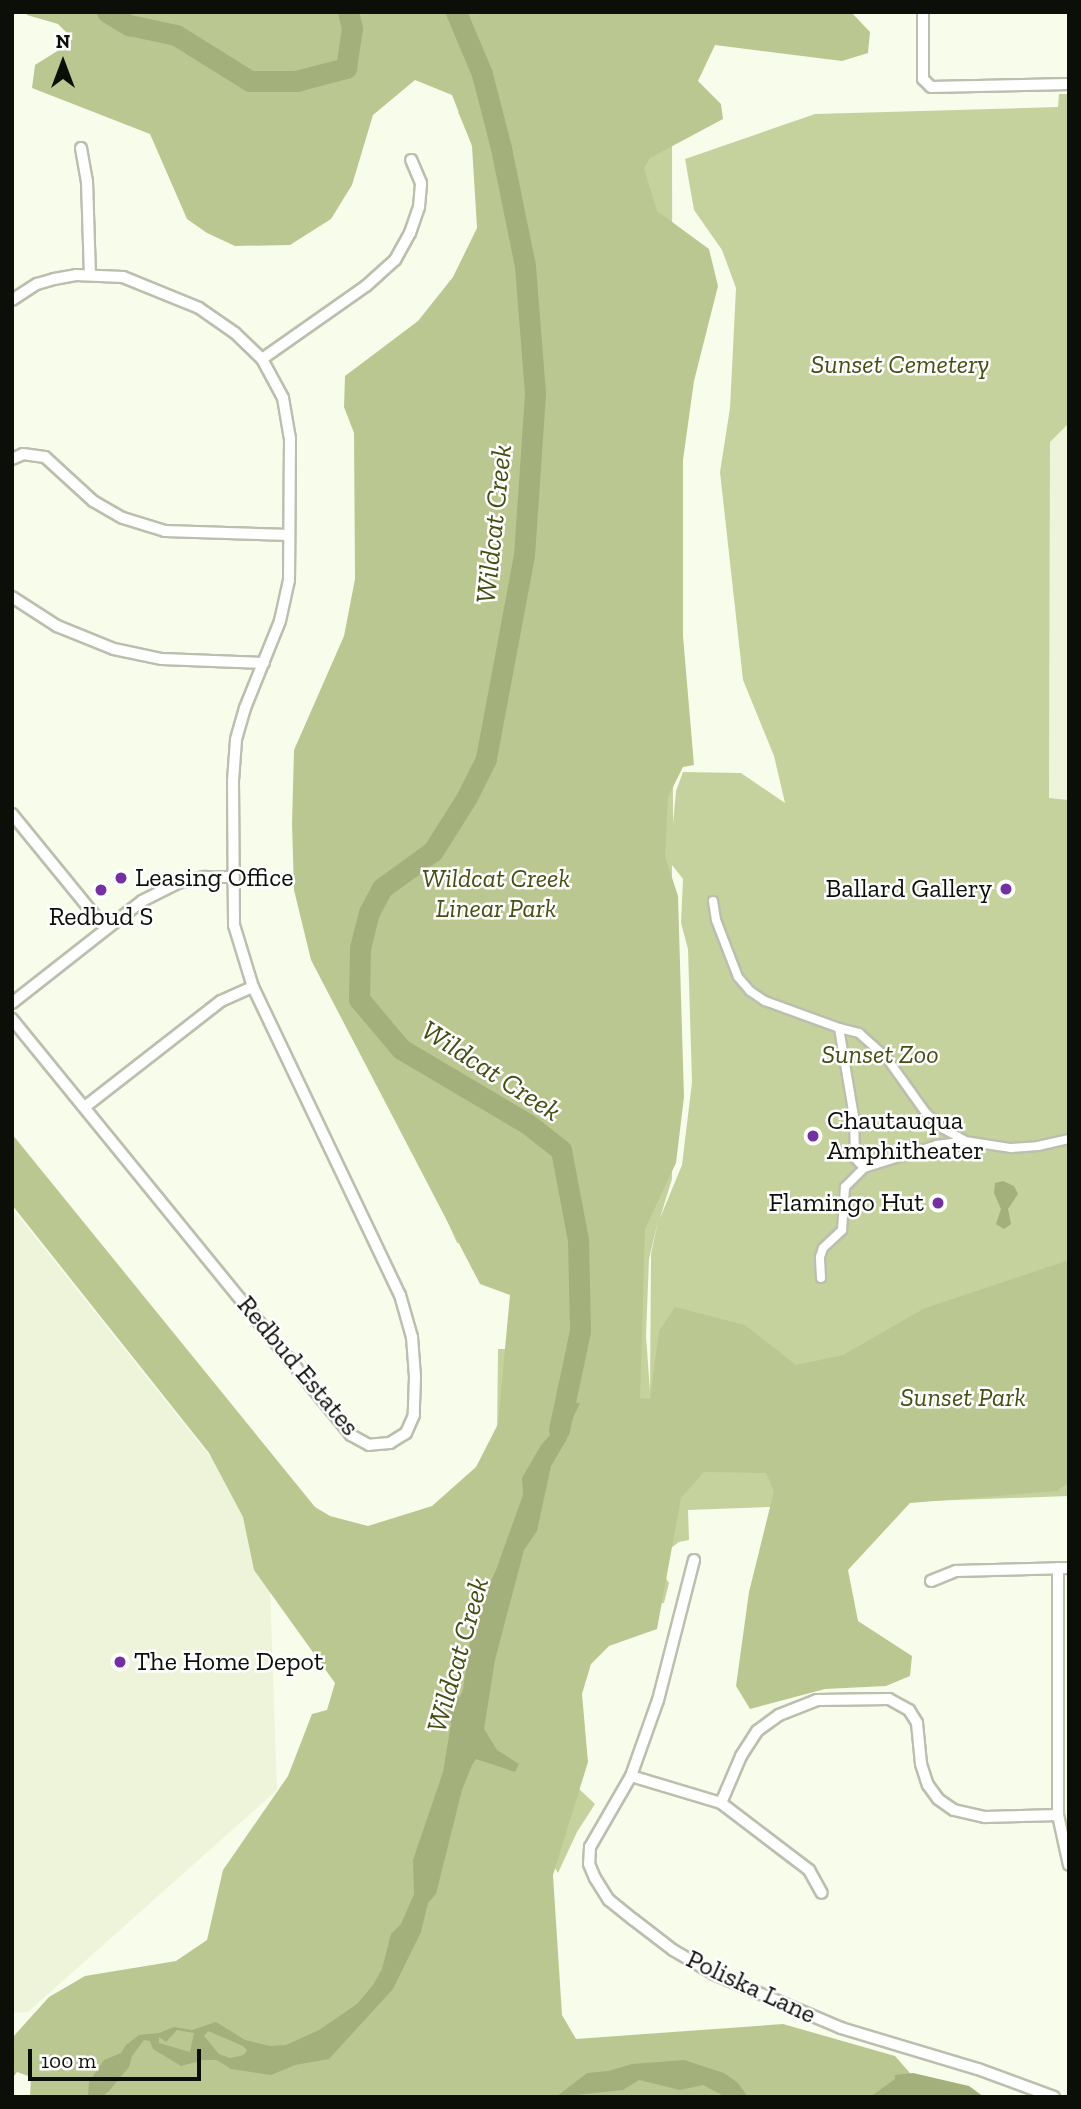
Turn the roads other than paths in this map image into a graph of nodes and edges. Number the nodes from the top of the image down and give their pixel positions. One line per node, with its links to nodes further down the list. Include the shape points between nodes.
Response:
1 (923, 12): 2 (street, via 923,79 931,87)
2 (1069, 83)
3 (81, 148): 5 (street, via 87,181)
4 (411, 160): 7 (street, via 422,183 419,207 395,260 366,286)
5 (90, 275): 6 (street, Redbud Estates, via 37,284); 7 (street, Redbud Estates, via 123,276 199,308)
6 (12, 300)
7 (262, 359): 9 (street, Redbud Estates, via 283,398 290,439)
8 (12, 459): 9 (street, via 23,454 45,457 93,501 123,518 165,531)
9 (289, 535): 11 (street, Redbud Estates, via 289,580)
10 (12, 597): 11 (street, via 57,626 114,649 162,659)
11 (264, 663): 13 (street, Redbud Estates, via 236,740)
12 (12, 814): 15 (street)
13 (232, 877): 15 (street, via 178,883); 16 (street, Redbud Estates, via 234,925)
14 (713, 901): 19 (street, via 738,977 750,991)
15 (104, 928): 17 (street)
16 (253, 987): 20 (street, via 221,1001); 20 (street, Redbud Estates, via 400,1295 412,1337 415,1377 414,1415 406,1433 390,1443 369,1445 351,1435)
17 (12, 1003)
18 (12, 1018): 20 (street, Redbud Estates)
19 (839, 1028): 22 (street, via 859,1033 886,1057 926,1114); 23 (street, via 855,1158)
20 (86, 1106)
21 (1069, 1139): 22 (street, via 1011,1148)
22 (965, 1141): 23 (street)
23 (864, 1168): 24 (street, via 845,1187 842,1230 823,1248)
24 (821, 1278)
25 (694, 1560): 29 (street, Poliska Lane, via 658,1700)
26 (1063, 1568): 27 (street, via 956,1571); 28 (street)
27 (931, 1581)
28 (1063, 1721): 31 (street)
29 (631, 1776): 30 (street); 34 (street, Poliska Lane, via 590,1847 589,1864 609,1900 663,1942 714,1974 841,2028)
30 (721, 1803): 31 (street, via 757,1731 779,1715 817,1700 889,1699 909,1710 917,1723 928,1785 954,1810 985,1818); 33 (street, via 809,1870)
31 (1058, 1815): 32 (street)
32 (1069, 1865)
33 (822, 1893)
34 (1054, 2097)

